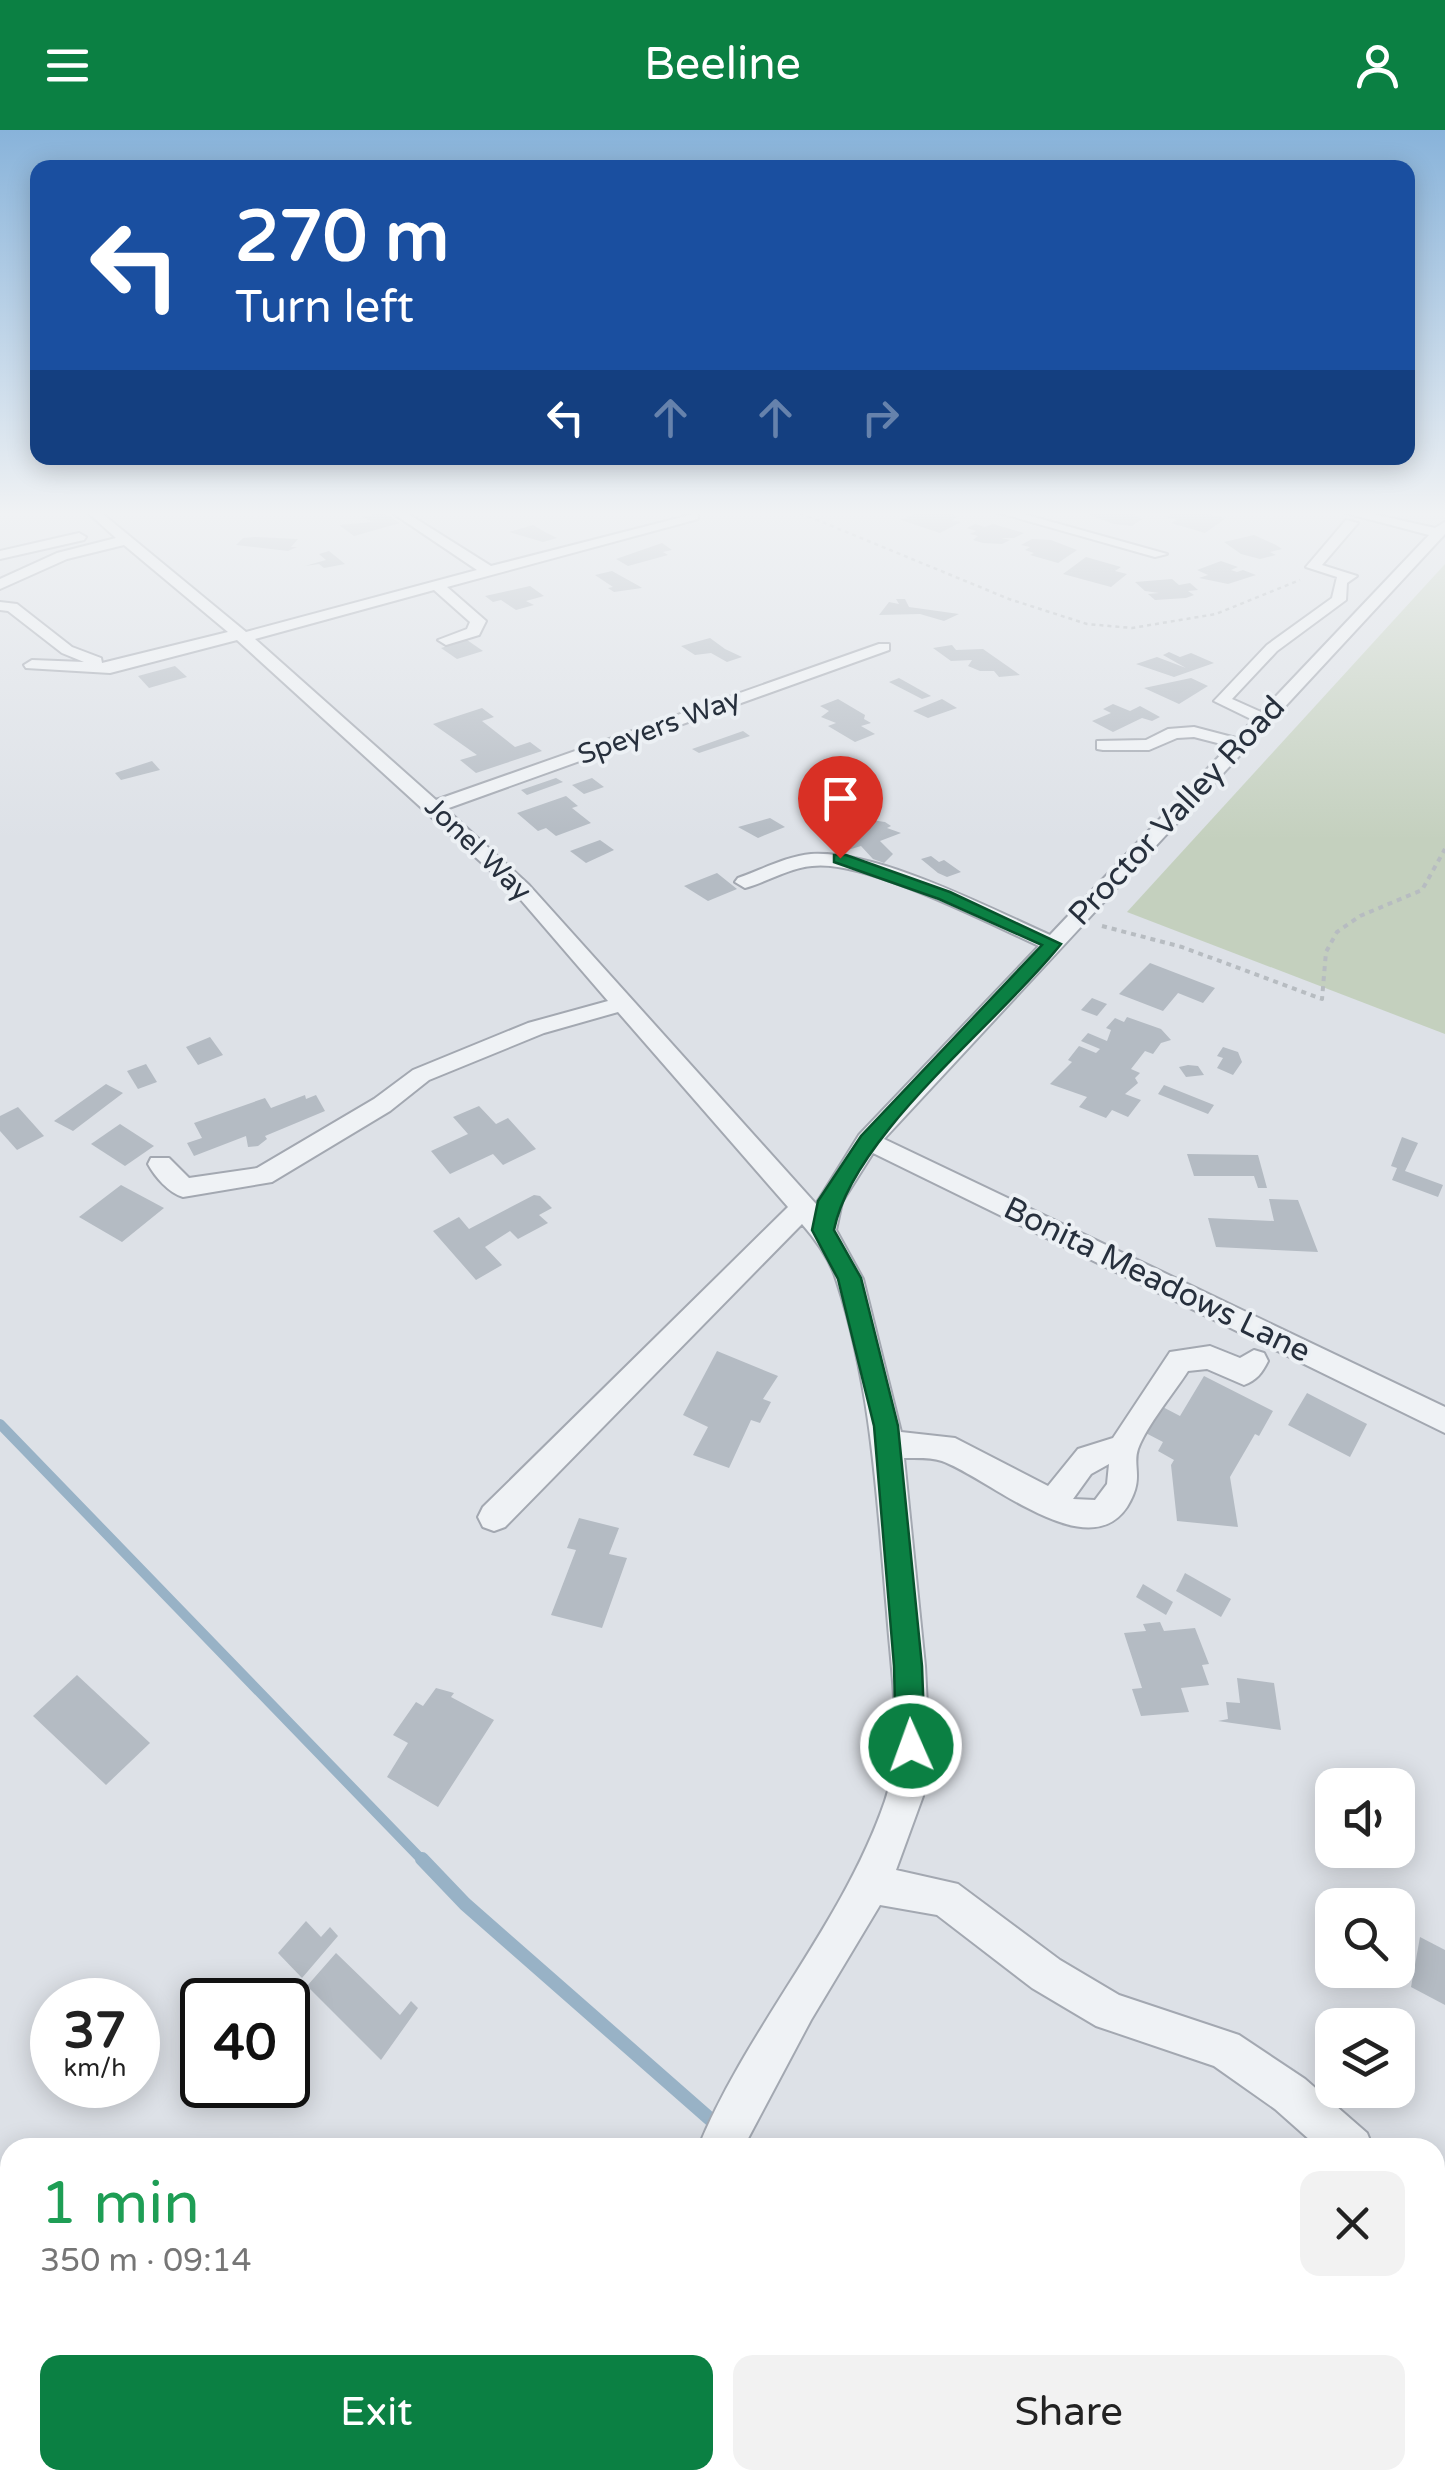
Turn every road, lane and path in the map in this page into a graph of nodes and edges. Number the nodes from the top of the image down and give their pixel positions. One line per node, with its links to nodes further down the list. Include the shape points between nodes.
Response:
1 (28, 620): 13 (street, via 66,650)
2 (223, 620): 9 (street, Jonel Way)
3 (303, 620): 9 (street)
4 (477, 620): 10 (street, via 474,632)
5 (1074, 620): 6 (path, via 1132,628)
6 (1180, 620)
7 (1311, 620): 14 (street, via 1272,648 1222,701)
8 (1356, 620): 14 (street, Proctor Valley Road)
9 (242, 636): 13 (street); 17 (street, Jonel Way)
10 (446, 640)
11 (884, 647): 17 (street, Speyers Way)
12 (32, 665): 13 (street)
13 (110, 668)
14 (1264, 718): 16 (street, Proctor Valley Road)
15 (1103, 744): 16 (street, via 1149,745 1194,732)
16 (1240, 744): 20 (street, Proctor Valley Road)
17 (435, 806): 22 (street, Jonel Way)
18 (1445, 849): 20 (path, via 1426,889 1332,936 1323,954 1322,998 1166,942)
19 (745, 882): 21 (street, via 806,860 840,858)
20 (1074, 921): 21 (street, Proctor Valley Road)
21 (1053, 944): 23 (street, Proctor Valley Road)
22 (625, 1003): 24 (street, via 536,1028 421,1076 262,1176 184,1188); 25 (street, Jonel Way)
23 (868, 1141): 26 (street, Proctor Valley Road, via 829,1201); 28 (street, Bonita Meadows Lane)
24 (160, 1164)
25 (804, 1206): 26 (street, Jonel Way); 32 (street)
26 (823, 1230): 29 (street, via 850,1278)
27 (1254, 1361): 30 (street, via 1244,1373 1210,1357 1180,1360)
28 (1445, 1422)
29 (888, 1444): 31 (street, via 944,1447); 33 (street, via 911,1746 905,1796)
30 (1122, 1450): 31 (street, via 1087,1458); 31 (street, via 1128,1471 1120,1495 1103,1513 1075,1516)
31 (1055, 1502)
32 (494, 1516)
33 (871, 1885): 34 (street); 35 (street, via 945,1897 1046,1974 1110,2012 1225,2049)
34 (725, 2138)
35 (1341, 2138)

